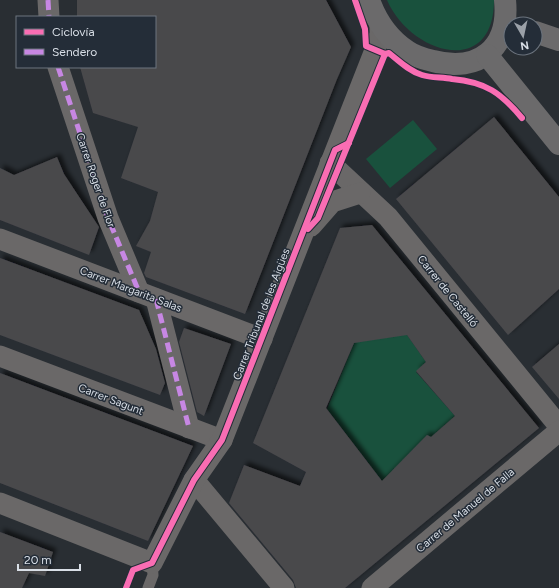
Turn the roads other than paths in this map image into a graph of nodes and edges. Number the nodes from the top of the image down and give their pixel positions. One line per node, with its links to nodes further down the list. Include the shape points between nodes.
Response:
1 (48, 0): 4 (street)
2 (369, 0): 6 (main road)
3 (506, 0): 5 (main road)
4 (49, 16)
5 (508, 16)
6 (380, 24): 10 (main road, via 408,52 427,60 461,65); 13 (street, Carrer Tribunal de les Aigües, via 375,50)
7 (503, 32): 10 (main road)
8 (543, 35): 9 (main road)
9 (559, 40)
10 (487, 56): 12 (main road)
11 (58, 68): 17 (street, Carrer Roger de Flor, via 108,218)
12 (559, 144)
13 (330, 163): 14 (street, Carrer de Castelló); 15 (street, Carrer Tribunal de les Aigües)
14 (360, 193): 15 (street, via 332,202); 21 (street, Carrer de Castelló, via 388,217)
15 (302, 235): 18 (street, Carrer Tribunal de les Aigües)
16 (0, 238): 17 (street, Carrer Margarita Salas)
17 (147, 295): 18 (street, Carrer Margarita Salas); 20 (street, Carrer Roger de Flor)
18 (262, 339): 22 (street, Carrer Tribunal de les Aigües)
19 (0, 356): 20 (street, Carrer Sagunt)
20 (189, 428): 22 (street, Carrer Sagunt)
21 (558, 432): 28 (street, Carrer de Manuel de Falla)
22 (222, 440): 23 (street, Carrer Tribunal de les Aigües)
23 (194, 480): 25 (street, Carrer Tribunal de les Aigües); 27 (street)
24 (0, 503): 25 (street)
25 (152, 564): 26 (lane, via 153,575)
26 (148, 588)
27 (284, 588)
28 (372, 588)

